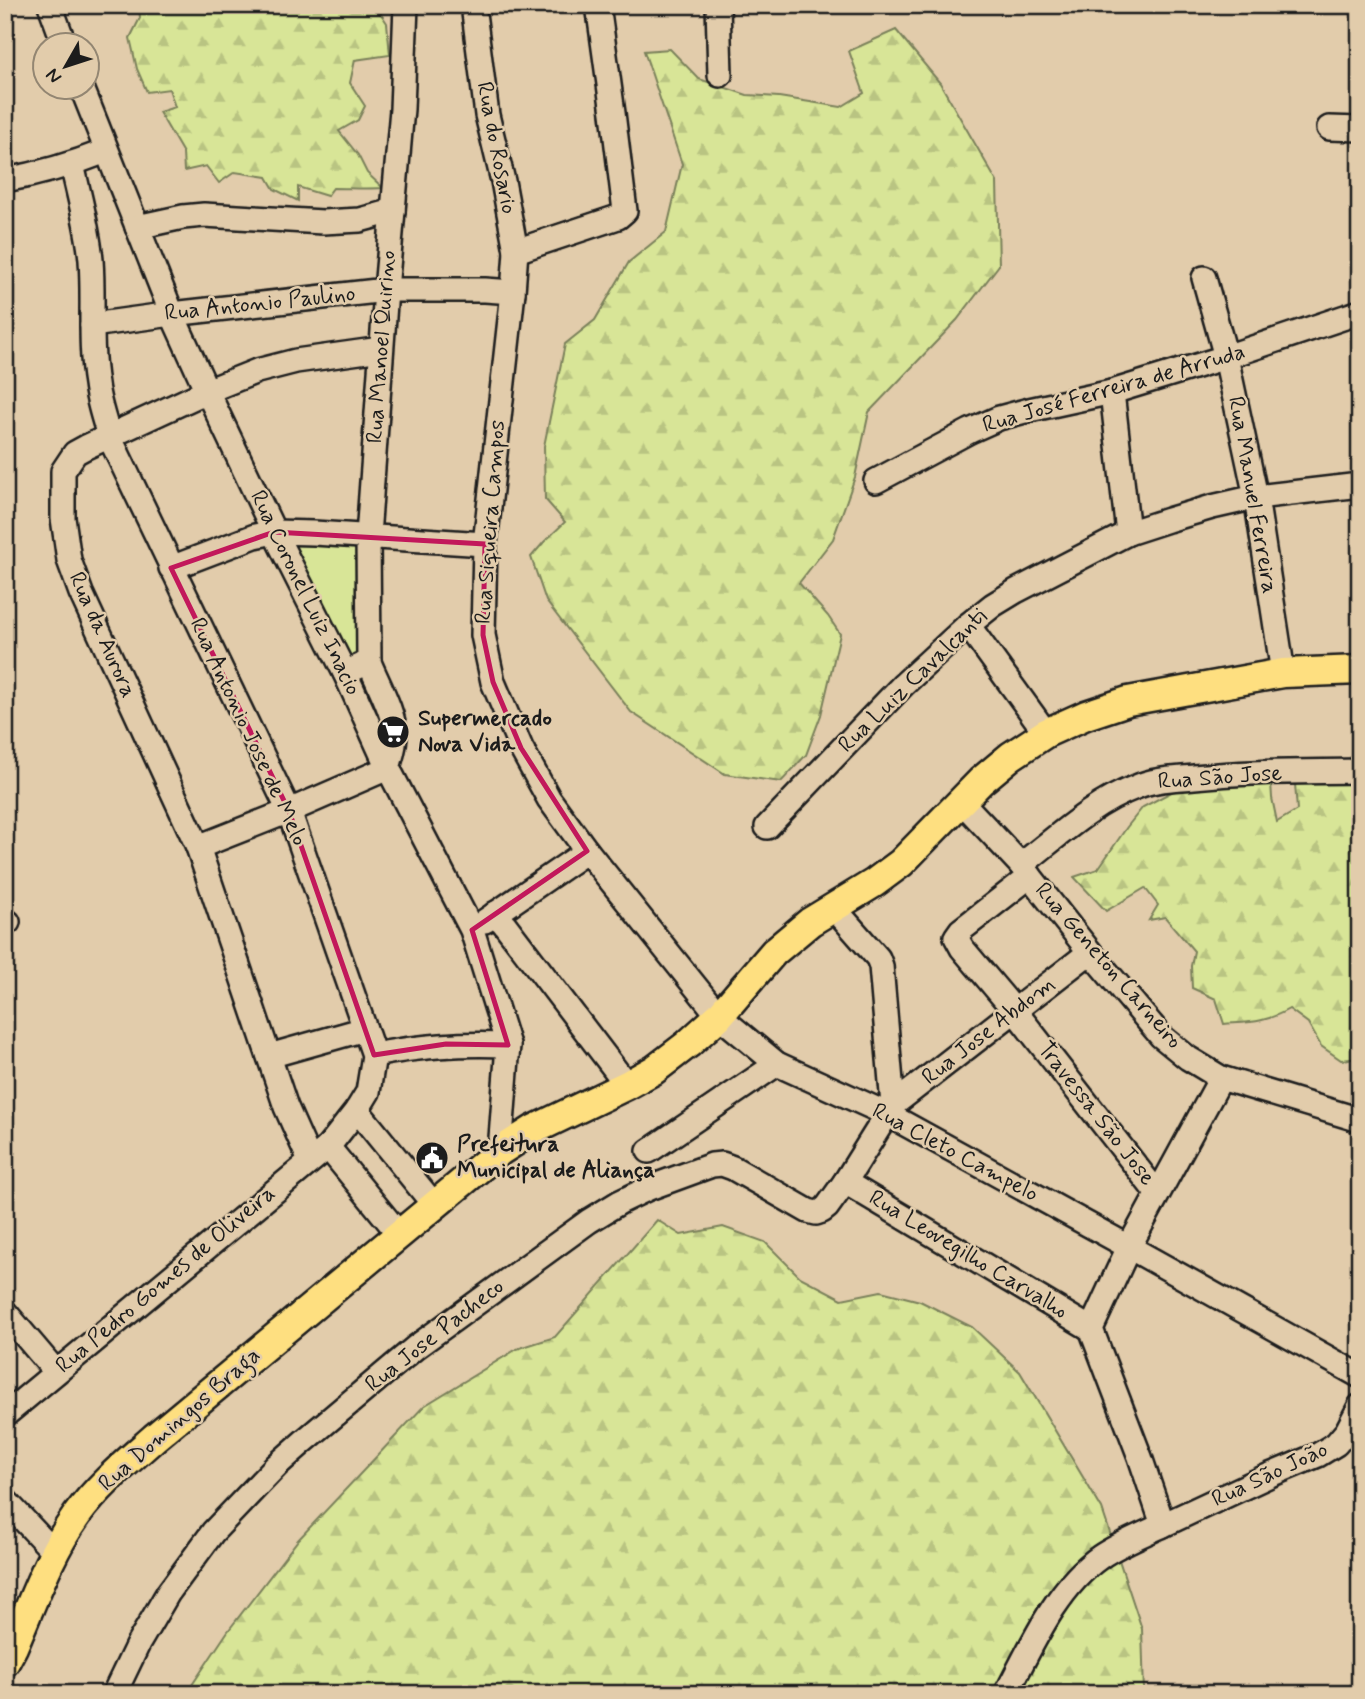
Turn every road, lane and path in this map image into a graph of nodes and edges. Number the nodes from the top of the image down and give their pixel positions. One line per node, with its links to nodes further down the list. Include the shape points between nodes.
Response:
1 (50, 5): 6 (street)
2 (406, 5): 14 (street, Rua Manoel Quirino)
3 (473, 5): 16 (street, Rua do Rosario, via 487,115)
4 (597, 5): 16 (street, via 625,211)
5 (718, 5): 7 (street)
6 (60, 32)
7 (720, 75)
8 (87, 102): 11 (street, Rua Coronel Luiz Inacio)
9 (1329, 128): 10 (street)
10 (1360, 129)
11 (106, 151): 12 (street); 15 (street, Rua Coronel Luiz Inacio)
12 (72, 164): 13 (street); 22 (street, via 88,237)
13 (5, 180)
14 (393, 211): 15 (street, via 360,220 323,222 204,215); 18 (street, Rua Manoel Quirino)
15 (137, 227): 21 (street, Rua Coronel Luiz Inacio)
16 (516, 251): 19 (street, Rua do Rosario)
17 (1204, 278): 24 (street, Rua Manuel Ferreira)
18 (386, 290): 19 (street, Rua Antonio Paulino); 21 (street, Rua Antonio Paulino); 23 (street, Rua Manoel Quirino)
19 (513, 292): 34 (street, Rua Siqueira Campos)
20 (1360, 312): 24 (street, Rua José Ferreira de Arruda)
21 (172, 314): 22 (street, Rua Antonio Paulino); 25 (street, Rua Coronel Luiz Inacio)
22 (92, 325): 27 (street, via 95,382)
23 (382, 349): 25 (street, Rua da Aurora, via 257,370); 33 (street, Rua Manoel Quirino)
24 (1226, 357): 26 (street, Rua José Ferreira de Arruda); 30 (street, Rua Manuel Ferreira)
25 (207, 391): 27 (street, Rua da Aurora); 31 (street, Rua Coronel Luiz Inacio)
26 (1112, 392): 28 (street, Rua José Ferreira de Arruda, via 999,418); 32 (street)
27 (109, 436): 35 (street, Rua Antonio Jose de Melo); 47 (street, Rua da Aurora, via 75,453 63,471 69,560)
28 (876, 481)
29 (1360, 485): 30 (street, Rua Luiz Cavalcanti)
30 (1256, 497): 32 (street, Rua Luiz Cavalcanti); 40 (street, Rua Manuel Ferreira)
31 (274, 532): 33 (street); 35 (street); 39 (street, Rua Coronel Luiz Inacio)
32 (1129, 533): 36 (street, Rua Luiz Cavalcanti, via 1016,592)
33 (368, 536): 34 (street); 37 (street, Rua Manoel Quirino)
34 (485, 544): 48 (street, Rua Siqueira Campos, via 483,635 493,682 549,799)
35 (171, 568): 45 (street, Rua Antonio Jose de Melo)
36 (968, 625): 41 (street); 46 (street, Rua Luiz Cavalcanti, via 903,685)
37 (369, 662): 39 (street); 42 (street, via 392,719 395,736)
38 (1360, 670): 40 (main road, Rua Domingos Braga)
39 (345, 673): 42 (street, Rua Coronel Luiz Inacio)
40 (1283, 673): 41 (main road, Rua Domingos Braga, via 1128,701)
41 (1046, 733): 44 (main road, Rua Domingos Braga, via 1011,756)
42 (388, 768): 45 (street); 52 (street, Rua Coronel Luiz Inacio)
43 (1360, 771): 49 (street, Rua São Jose, via 1229,774 1136,786 1092,810)
44 (961, 801): 49 (street, Rua Geneton Carneiro); 50 (main road, Rua Domingos Braga, via 901,863)
45 (289, 811): 47 (street); 57 (street, Rua Antonio Jose de Melo)
46 (767, 827)
47 (198, 847): 60 (street, Rua da Aurora)
48 (587, 851): 51 (street); 56 (street, Rua Siqueira Campos)
49 (1025, 870): 53 (street, Rua São Jose); 54 (street, Rua Geneton Carneiro)
50 (834, 908): 56 (main road, Rua Domingos Braga, via 774,952); 65 (street, via 881,965)
51 (496, 913): 52 (street); 63 (street)
52 (472, 930): 58 (street, Rua Coronel Luiz Inacio)
53 (956, 937): 55 (street, Travessa São Jose)
54 (1090, 952): 55 (street, Rua Jose Abdom); 62 (street, Rua Geneton Carneiro, via 1161,1036)
55 (1015, 1010): 65 (street, Rua Jose Abdom); 72 (street, Travessa São Jose)
56 (719, 1016): 61 (street, Rua Cleto Campelo); 63 (main road, Rua Domingos Braga, via 654,1070)
57 (365, 1029): 59 (street, Rua Antonio Jose de Melo); 60 (street)
58 (508, 1045): 59 (street, via 446,1044); 68 (street, Rua Coronel Luiz Inacio)
59 (374, 1055): 64 (street, Rua Antonio Jose de Melo, via 368,1092)
60 (269, 1056): 70 (street, Rua da Aurora)
61 (777, 1064): 65 (street, Rua Cleto Campelo); 69 (street)
62 (1221, 1078): 66 (street, Rua Geneton Carneiro); 72 (street)
63 (627, 1085): 68 (main road, Rua Domingos Braga)
64 (357, 1110): 67 (street, Rua Antonio Jose de Melo); 73 (street)
65 (890, 1110): 71 (street, Rua Jose Abdom); 75 (street, Rua Cleto Campelo)
66 (1360, 1120)
67 (328, 1147): 70 (street, Rua Pedro Gomes de Oliveira); 74 (street)
68 (500, 1151): 73 (main road, Rua Domingos Braga)
69 (649, 1151)
70 (310, 1161): 78 (street, Rua Pedro Gomes de Oliveira)
71 (845, 1182): 77 (street, Rua Leovegilho Carvalho); 86 (street, Rua Jose Pacheco, via 827,1207 816,1213 733,1168 712,1165 649,1188 589,1221 416,1347 277,1465 213,1532 168,1593)
72 (1157, 1193): 75 (street)
73 (435, 1206): 74 (main road, Rua Domingos Braga)
74 (399, 1234): 84 (main road, Rua Domingos Braga, via 117,1472 77,1515)
75 (1129, 1247): 77 (street); 79 (street, Rua Cleto Campelo)
76 (5, 1312): 78 (street)
77 (1091, 1329): 83 (street)
78 (56, 1371): 81 (street, Rua Pedro Gomes de Oliveira)
79 (1360, 1376)
80 (1360, 1406): 83 (street, Rua São João, via 1348,1431 1318,1455)
81 (5, 1415)
82 (5, 1500): 84 (street)
83 (1163, 1525): 87 (street, Rua São João, via 1101,1556 1078,1575)
84 (54, 1552): 85 (main road, Rua Domingos Braga)
85 (9, 1654)
86 (114, 1694)
87 (1006, 1694)

